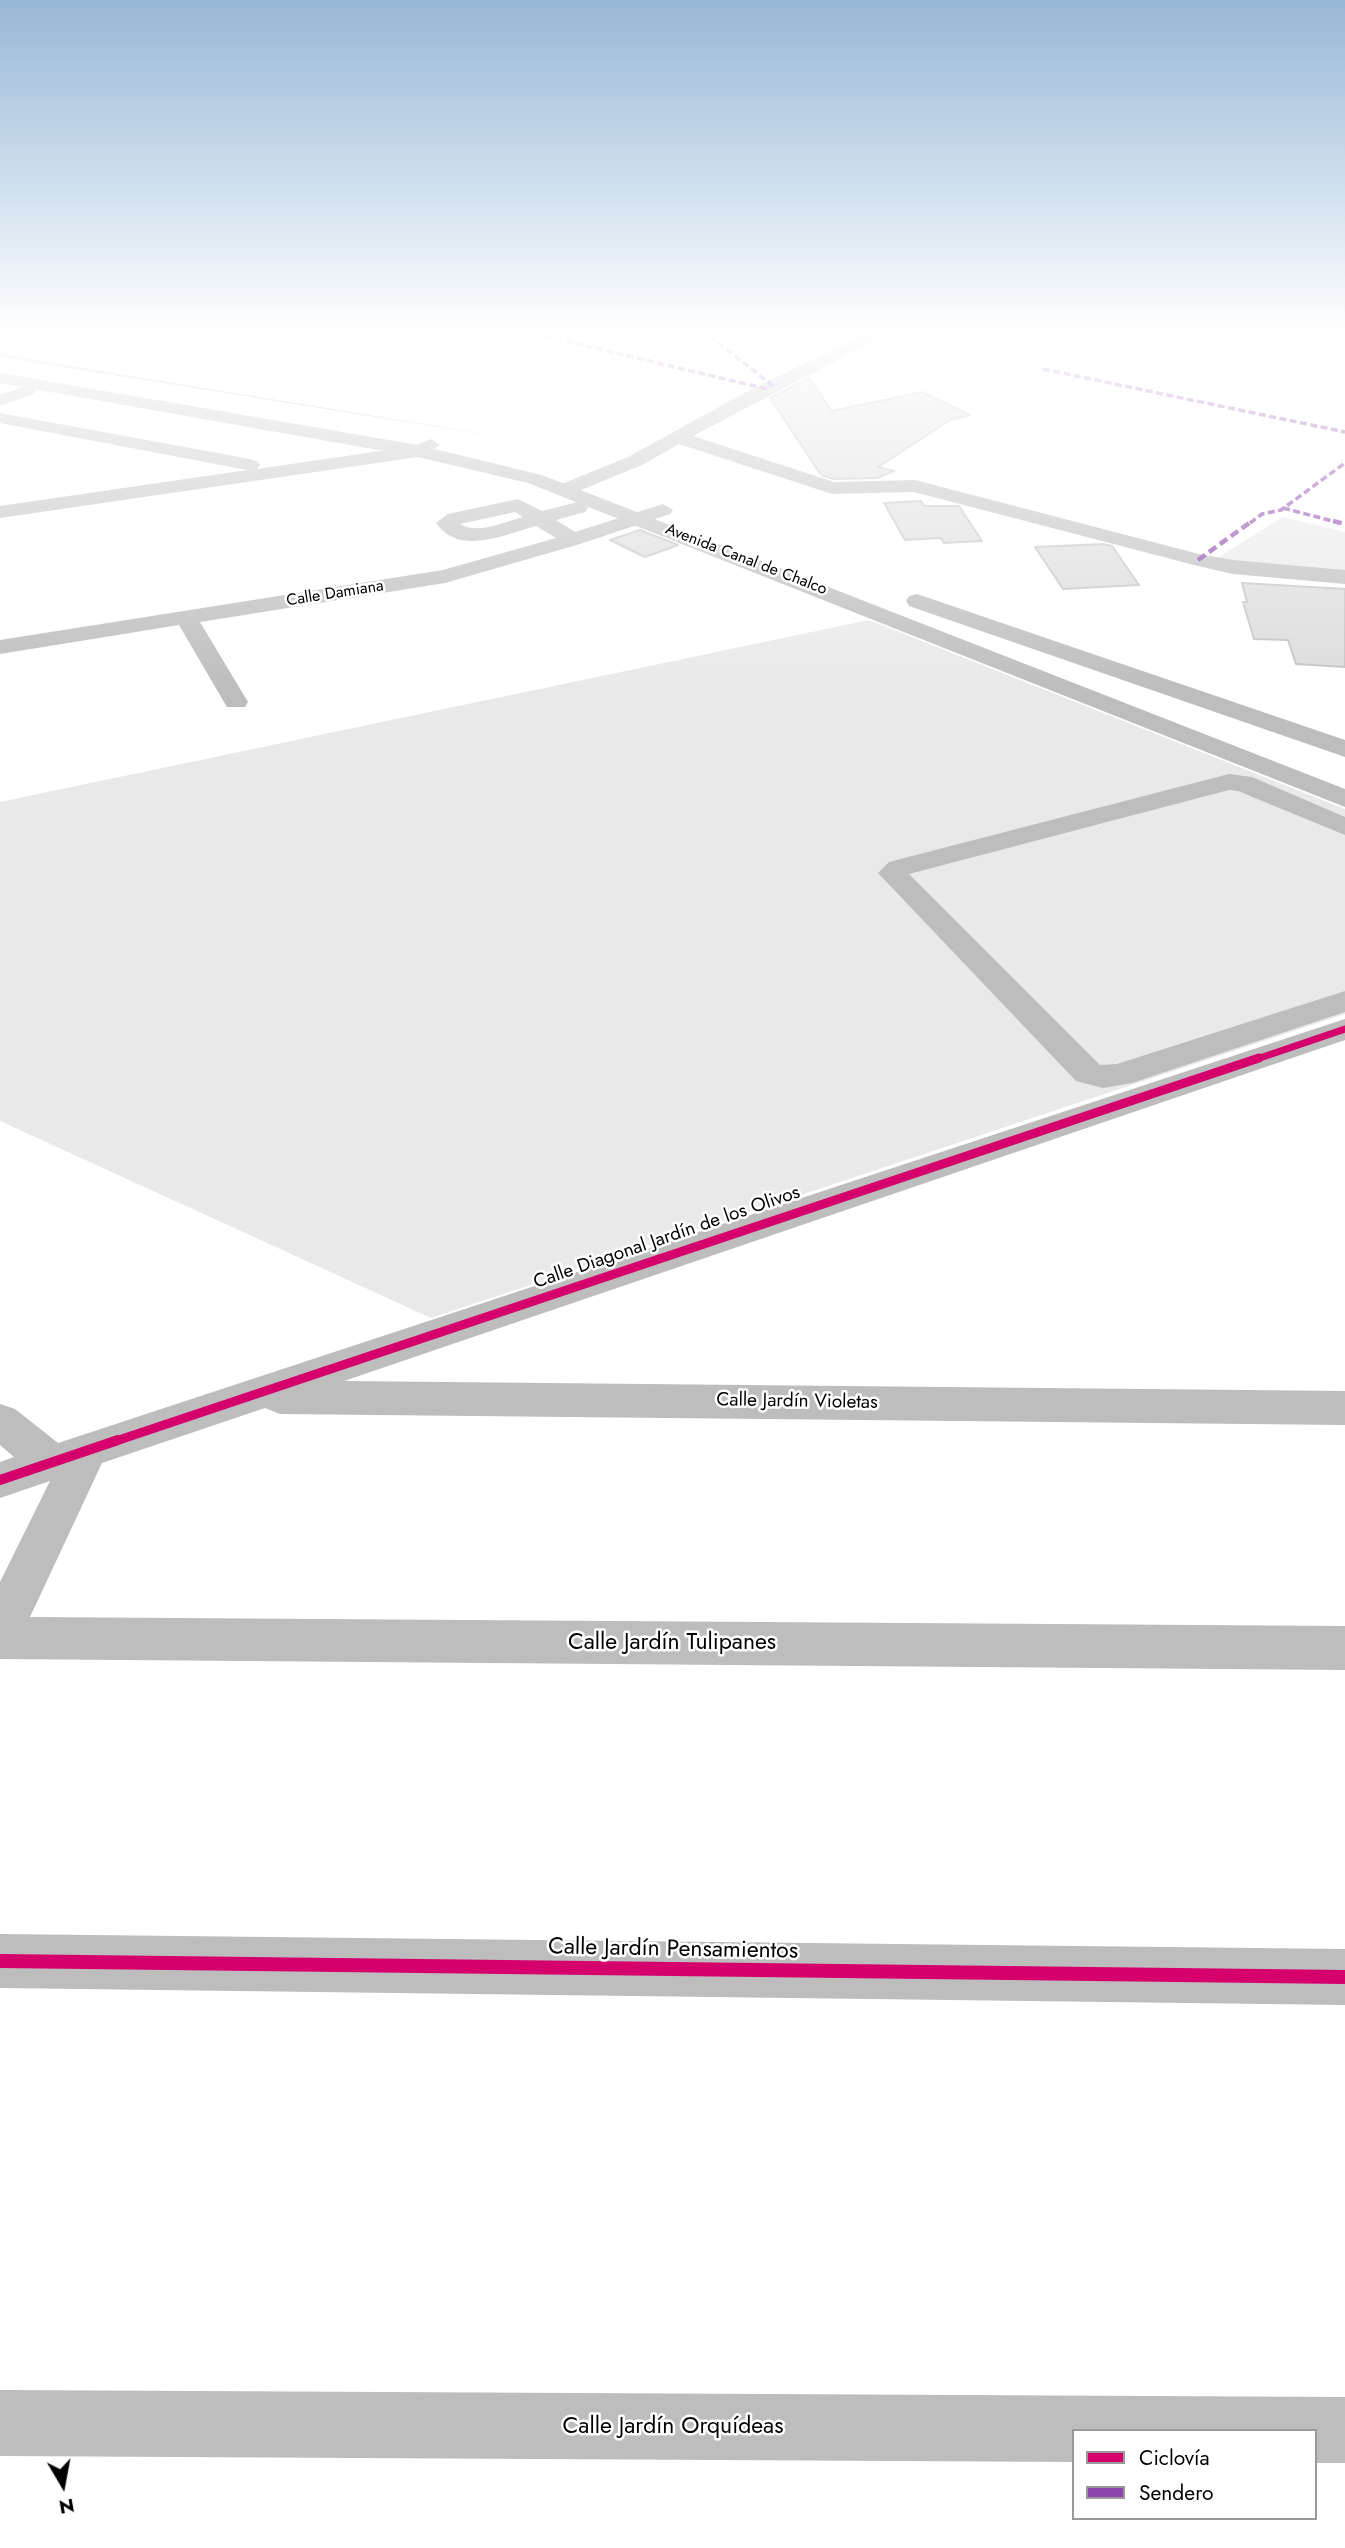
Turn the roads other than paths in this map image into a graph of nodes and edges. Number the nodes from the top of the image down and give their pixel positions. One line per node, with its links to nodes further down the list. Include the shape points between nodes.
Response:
1 (188, 455): 7 (street)
2 (382, 455): 7 (street)
3 (450, 455): 9 (street, Avenida Canal de Chalco, via 535,479)
4 (459, 455): 8 (street, Avenida Canal de Chalco)
5 (643, 455): 8 (street)
6 (731, 455): 18 (street, via 832,488 915,486 1198,560)
7 (275, 472): 13 (street)
8 (588, 481): 9 (street); 12 (street, Avenida Canal de Chalco)
9 (560, 493): 10 (street); 14 (street, Avenida Canal de Chalco)
10 (518, 505): 15 (street); 15 (street, via 446,523 470,536)
11 (578, 508): 15 (street)
12 (663, 510): 14 (street, Calle Damiana); 17 (street, Avenida Canal de Chalco)
13 (0, 512)
14 (638, 518): 16 (street, Calle Damiana); 24 (street, Avenida Canal de Chalco)
15 (538, 519): 16 (street)
16 (573, 540): 20 (street, Calle Damiana, via 445,576)
17 (764, 547)
18 (1345, 578)
19 (903, 596): 23 (street)
20 (185, 618): 21 (street, Calle Damiana); 22 (street)
21 (0, 647)
22 (236, 702)
23 (1345, 750): 24 (street, via 1323,754 1310,764 1307,777)
24 (1334, 795)
25 (1345, 827): 26 (street, via 1242,783 1217,783 892,873 1088,1073 1119,1075)
26 (1345, 1001)
27 (1345, 1029): 28 (street, Calle Diagonal Jardín de los Olivos)
28 (248, 1397): 29 (street, Calle Jardín Violetas); 31 (street, Calle Diagonal Jardín de los Olivos)
29 (1345, 1408)
30 (0, 1421): 31 (street)
31 (31, 1476): 32 (street)
32 (0, 1631)
33 (0, 1638): 34 (street, Calle Jardín Tulipanes)
34 (1345, 1648)
35 (0, 1961): 36 (street, Calle Jardín Pensamientos)
36 (1345, 1977)
37 (0, 2423): 38 (street, Calle Jardín Orquídeas)
38 (1153, 2429)
39 (1317, 2430): 40 (street, Calle Jardín Orquídeas)
40 (1345, 2430)

